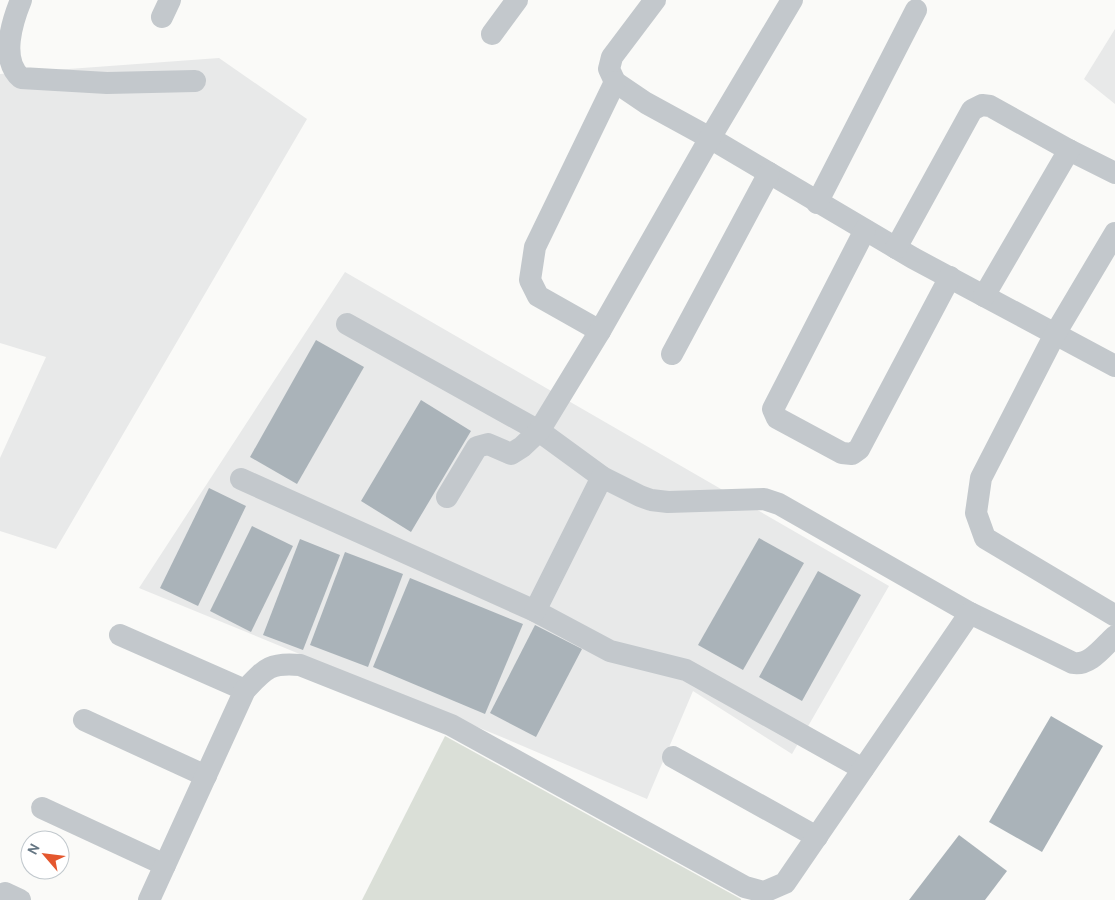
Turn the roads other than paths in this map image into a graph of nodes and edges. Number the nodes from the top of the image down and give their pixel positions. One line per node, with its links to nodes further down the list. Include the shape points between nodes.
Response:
1 (517, 0): 6 (street)
2 (655, 0): 8 (street, via 612,57 610,69)
3 (792, 0): 9 (street)
4 (12, 9): 7 (street, via 9,55 14,72 21,78 106,82)
5 (916, 10): 13 (street)
6 (492, 34)
7 (195, 81)
8 (615, 82): 9 (street); 20 (street, via 535,247 530,280 538,296)
9 (710, 138): 11 (street); 20 (street)
10 (1069, 150): 12 (street); 16 (street, via 990,106 982,105 972,110); 18 (street)
11 (768, 172): 13 (street); 22 (street)
12 (1115, 173)
13 (817, 202): 14 (street)
14 (865, 230): 16 (street); 17 (street, via 773,409 777,418 842,453 852,454 859,449)
15 (1115, 232): 21 (street)
16 (896, 248): 17 (street)
17 (950, 277): 18 (street)
18 (984, 296): 21 (street)
19 (347, 324): 24 (street)
20 (600, 331): 24 (street)
21 (1055, 334): 23 (street); 30 (street, via 981,478 976,513 985,538)
22 (672, 354)
23 (1115, 366)
24 (539, 432): 25 (street); 27 (street, via 511,454 488,444 477,447)
25 (602, 477): 28 (street); 29 (street, via 651,500 771,501)
26 (242, 479): 28 (street)
27 (447, 497)
28 (535, 611): 35 (street, via 610,651 686,670)
29 (970, 613): 30 (street, via 1080,664 1089,661); 35 (street)
30 (1115, 623)
31 (120, 635): 32 (street)
32 (245, 690): 36 (street); 38 (street, via 263,671 282,664 318,672 451,725 745,887 764,892 785,883)
33 (84, 720): 36 (street)
34 (673, 757): 38 (street)
35 (863, 769): 38 (street)
36 (206, 776): 39 (street)
37 (42, 808): 39 (street)
38 (817, 837)
39 (165, 865): 40 (street)
40 (149, 900)

